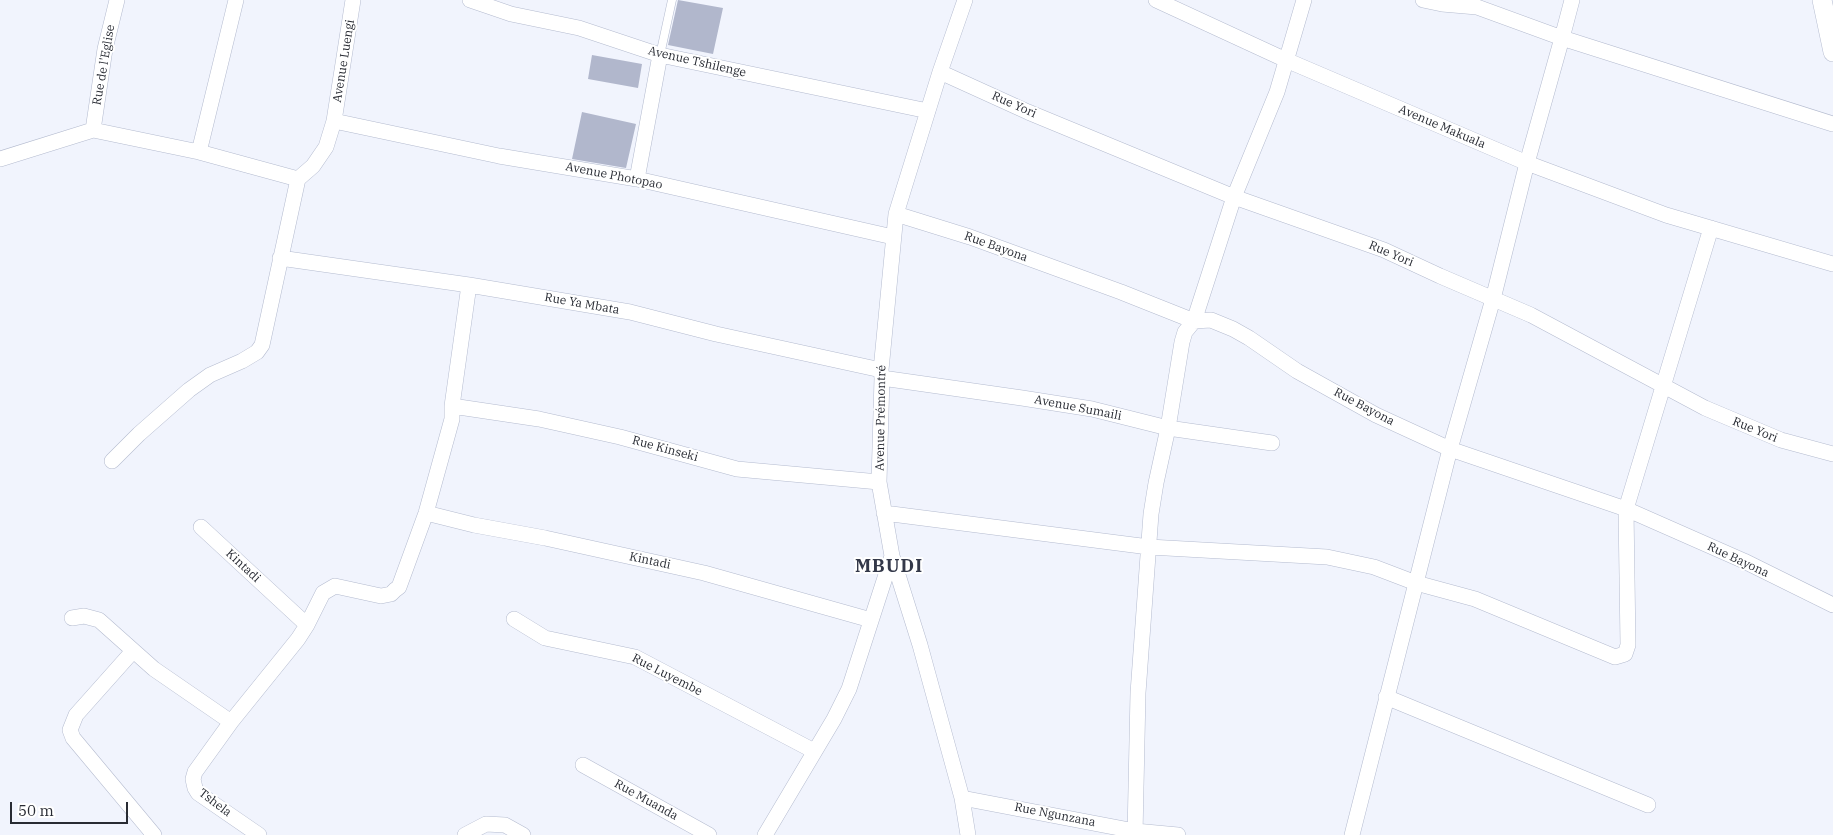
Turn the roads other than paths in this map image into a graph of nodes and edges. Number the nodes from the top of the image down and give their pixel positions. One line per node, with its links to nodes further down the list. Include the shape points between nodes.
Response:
1 (117, 0): 20 (street, Rue de l'Eglise, via 105,49)
2 (236, 0): 21 (street)
3 (353, 0): 18 (street, Avenue Luengi)
4 (470, 0): 14 (street, Avenue Tshilenge, via 511,14 579,28)
5 (672, 0): 14 (lane)
6 (964, 0): 16 (street, Avenue Prémontré)
7 (1156, 0): 15 (street, Avenue Makuala)
8 (1304, 0): 15 (street)
9 (1423, 0): 12 (street, via 1477,8)
10 (1572, 0): 12 (street)
11 (1822, 0): 13 (street)
12 (1562, 38): 19 (street); 23 (street)
13 (1833, 52)
14 (660, 55): 17 (street, Avenue Tshilenge); 25 (street)
15 (1286, 60): 23 (street, Avenue Makuala); 26 (street, via 1277,92)
16 (940, 72): 17 (street, Avenue Prémontré); 26 (street, Rue Yori, via 1037,116)
17 (928, 111): 27 (street, Avenue Prémontré)
18 (334, 121): 24 (street, Avenue Luengi, via 326,147 313,166); 25 (street, Avenue Photopao, via 499,156)
19 (1833, 124)
20 (94, 130): 21 (street); 22 (street)
21 (199, 152): 24 (street)
22 (0, 159)
23 (1527, 163): 28 (street, Avenue Makuala, via 1666,215); 33 (street)
24 (298, 179): 30 (street)
25 (637, 179): 29 (street, Avenue Photopao)
26 (1234, 196): 33 (street, Rue Yori, via 1384,250); 34 (street)
27 (896, 214): 29 (street, Avenue Prémontré); 34 (street, Rue Bayona, via 978,240)
28 (1711, 228): 31 (street, Avenue Makuala); 36 (street)
29 (893, 237): 35 (street, Avenue Prémontré)
30 (280, 258): 32 (street, Rue Ya Mbata); 42 (street, via 262,345 257,352 210,375 189,390)
31 (1833, 264)
32 (469, 285): 35 (street, Rue Ya Mbata, via 630,312); 37 (street)
33 (1493, 299): 36 (street, Rue Yori, via 1531,315); 40 (street)
34 (1194, 321): 38 (street, via 1182,342); 40 (street, Rue Bayona, via 1211,320 1234,329 1297,371 1360,406)
35 (882, 374): 38 (street, Avenue Sumaili, via 1092,410); 43 (street, Avenue Prémontré)
36 (1664, 385): 41 (street, Rue Yori, via 1744,426); 44 (street)
37 (452, 406): 43 (street, Rue Kinseki, via 539,419 737,469); 45 (street, via 452,419)
38 (1168, 428): 39 (street, Avenue Sumaili); 48 (street, via 1151,514)
39 (1272, 443)
40 (1450, 449): 44 (street, Rue Bayona); 50 (street)
41 (1833, 454)
42 (112, 461)
43 (879, 482): 46 (street, Avenue Prémontré)
44 (1626, 509): 50 (street, via 1628,650 1622,656 1615,657 1475,599); 51 (street, Rue Bayona)
45 (426, 513): 54 (street, Kintadi, via 704,573); 55 (street, via 399,587 392,594 381,596 344,587 329,588 323,592)
46 (884, 513): 48 (street); 49 (street, Avenue Prémontré)
47 (201, 527): 55 (street, Kintadi)
48 (1149, 547): 50 (street, via 1327,558 1374,567); 63 (street, via 1138,693)
49 (892, 556): 54 (street); 61 (street, Avenue Prémontré)
50 (1416, 583): 57 (street)
51 (1833, 605)
52 (72, 618): 56 (street, via 84,616 99,620)
53 (514, 619): 59 (street, Rue Luyembe, via 545,638 635,656)
54 (871, 620): 59 (street, via 849,689)
55 (307, 625): 58 (street)
56 (133, 651): 58 (street); 64 (street, via 76,715 70,730 73,738)
57 (1386, 697): 62 (street); 72 (street)
58 (231, 722): 65 (street, Tshela, via 195,772 194,788)
59 (814, 752): 69 (street)
60 (583, 765): 68 (street, Rue Muanda)
61 (962, 798): 63 (street, Rue Ngunzana); 70 (street, Avenue Prémontré)
62 (1648, 805)
63 (1135, 833): 71 (street, Rue Ngunzana)
64 (154, 835)
65 (259, 835)
66 (465, 835): 67 (street, via 486,824 505,825)
67 (523, 835)
68 (709, 835)
69 (765, 835)
70 (968, 835)
71 (1178, 835)
72 (1352, 835)

